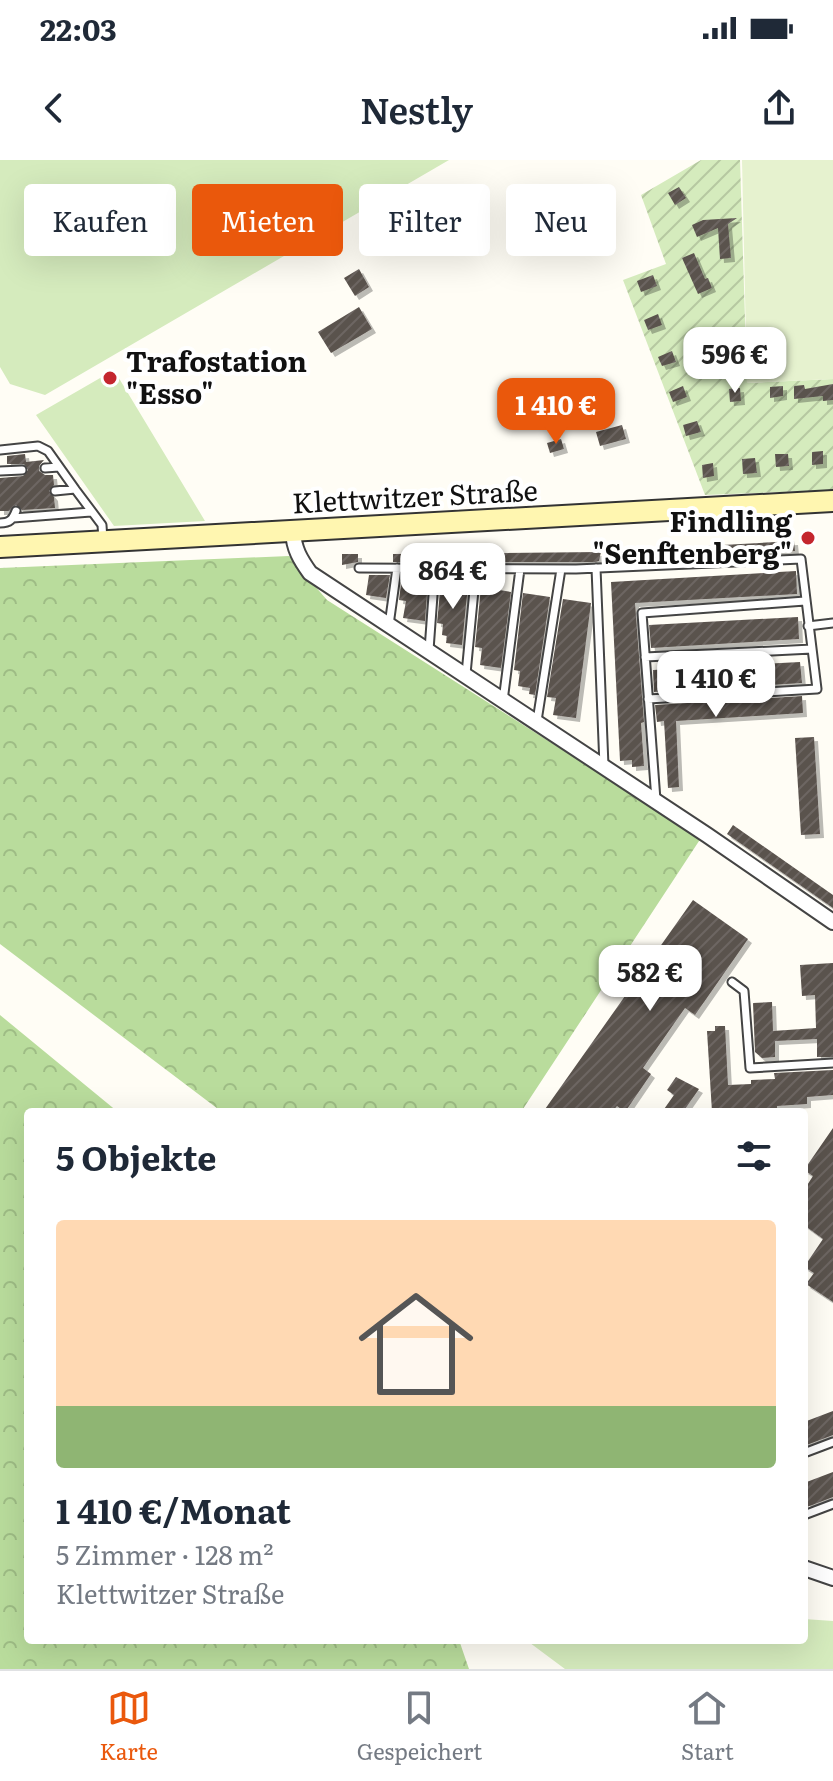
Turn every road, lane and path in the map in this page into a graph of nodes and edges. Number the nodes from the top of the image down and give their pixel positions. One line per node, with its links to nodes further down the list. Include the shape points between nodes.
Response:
1 (0, 450): 2 (lane, via 38,446)
2 (59, 467): 3 (lane); 6 (lane)
3 (45, 468)
4 (22, 470): 5 (lane)
5 (0, 471)
6 (75, 489): 7 (lane); 9 (lane)
7 (55, 491)
8 (833, 501): 11 (main road, Klettwitzer Straße)
9 (91, 512): 10 (lane, via 14,514); 12 (lane, via 102,525)
10 (0, 523)
11 (293, 532): 12 (main road, Klettwitzer Straße); 23 (street, via 294,545 310,573)
12 (103, 542): 13 (main road, Klettwitzer Straße)
13 (0, 547)
14 (359, 568): 15 (lane)
15 (397, 568): 16 (lane); 23 (lane)
16 (435, 568): 18 (lane); 26 (lane)
17 (596, 568): 20 (lane); 21 (lane, via 801,559); 32 (lane)
18 (476, 569): 19 (lane); 28 (lane)
19 (520, 569): 20 (lane); 30 (lane)
20 (561, 569): 31 (lane)
21 (805, 601): 24 (lane); 27 (lane, via 642,613)
22 (833, 623): 24 (lane)
23 (389, 625): 26 (street)
24 (808, 626): 25 (lane)
25 (812, 649): 27 (lane); 29 (lane, via 817,689)
26 (429, 651): 28 (street)
27 (645, 657): 29 (lane)
28 (466, 676): 30 (street)
29 (648, 699): 33 (lane)
30 (503, 701): 31 (street)
31 (536, 722): 32 (street)
32 (604, 767): 33 (street)
33 (656, 802): 34 (street)
34 (833, 922)
35 (732, 982): 36 (lane, via 744,991 750,1068)
36 (833, 1063)
37 (833, 1442): 38 (lane)
38 (808, 1451)
39 (833, 1504): 40 (lane)
40 (808, 1513)
41 (808, 1569): 42 (street)
42 (833, 1578)

